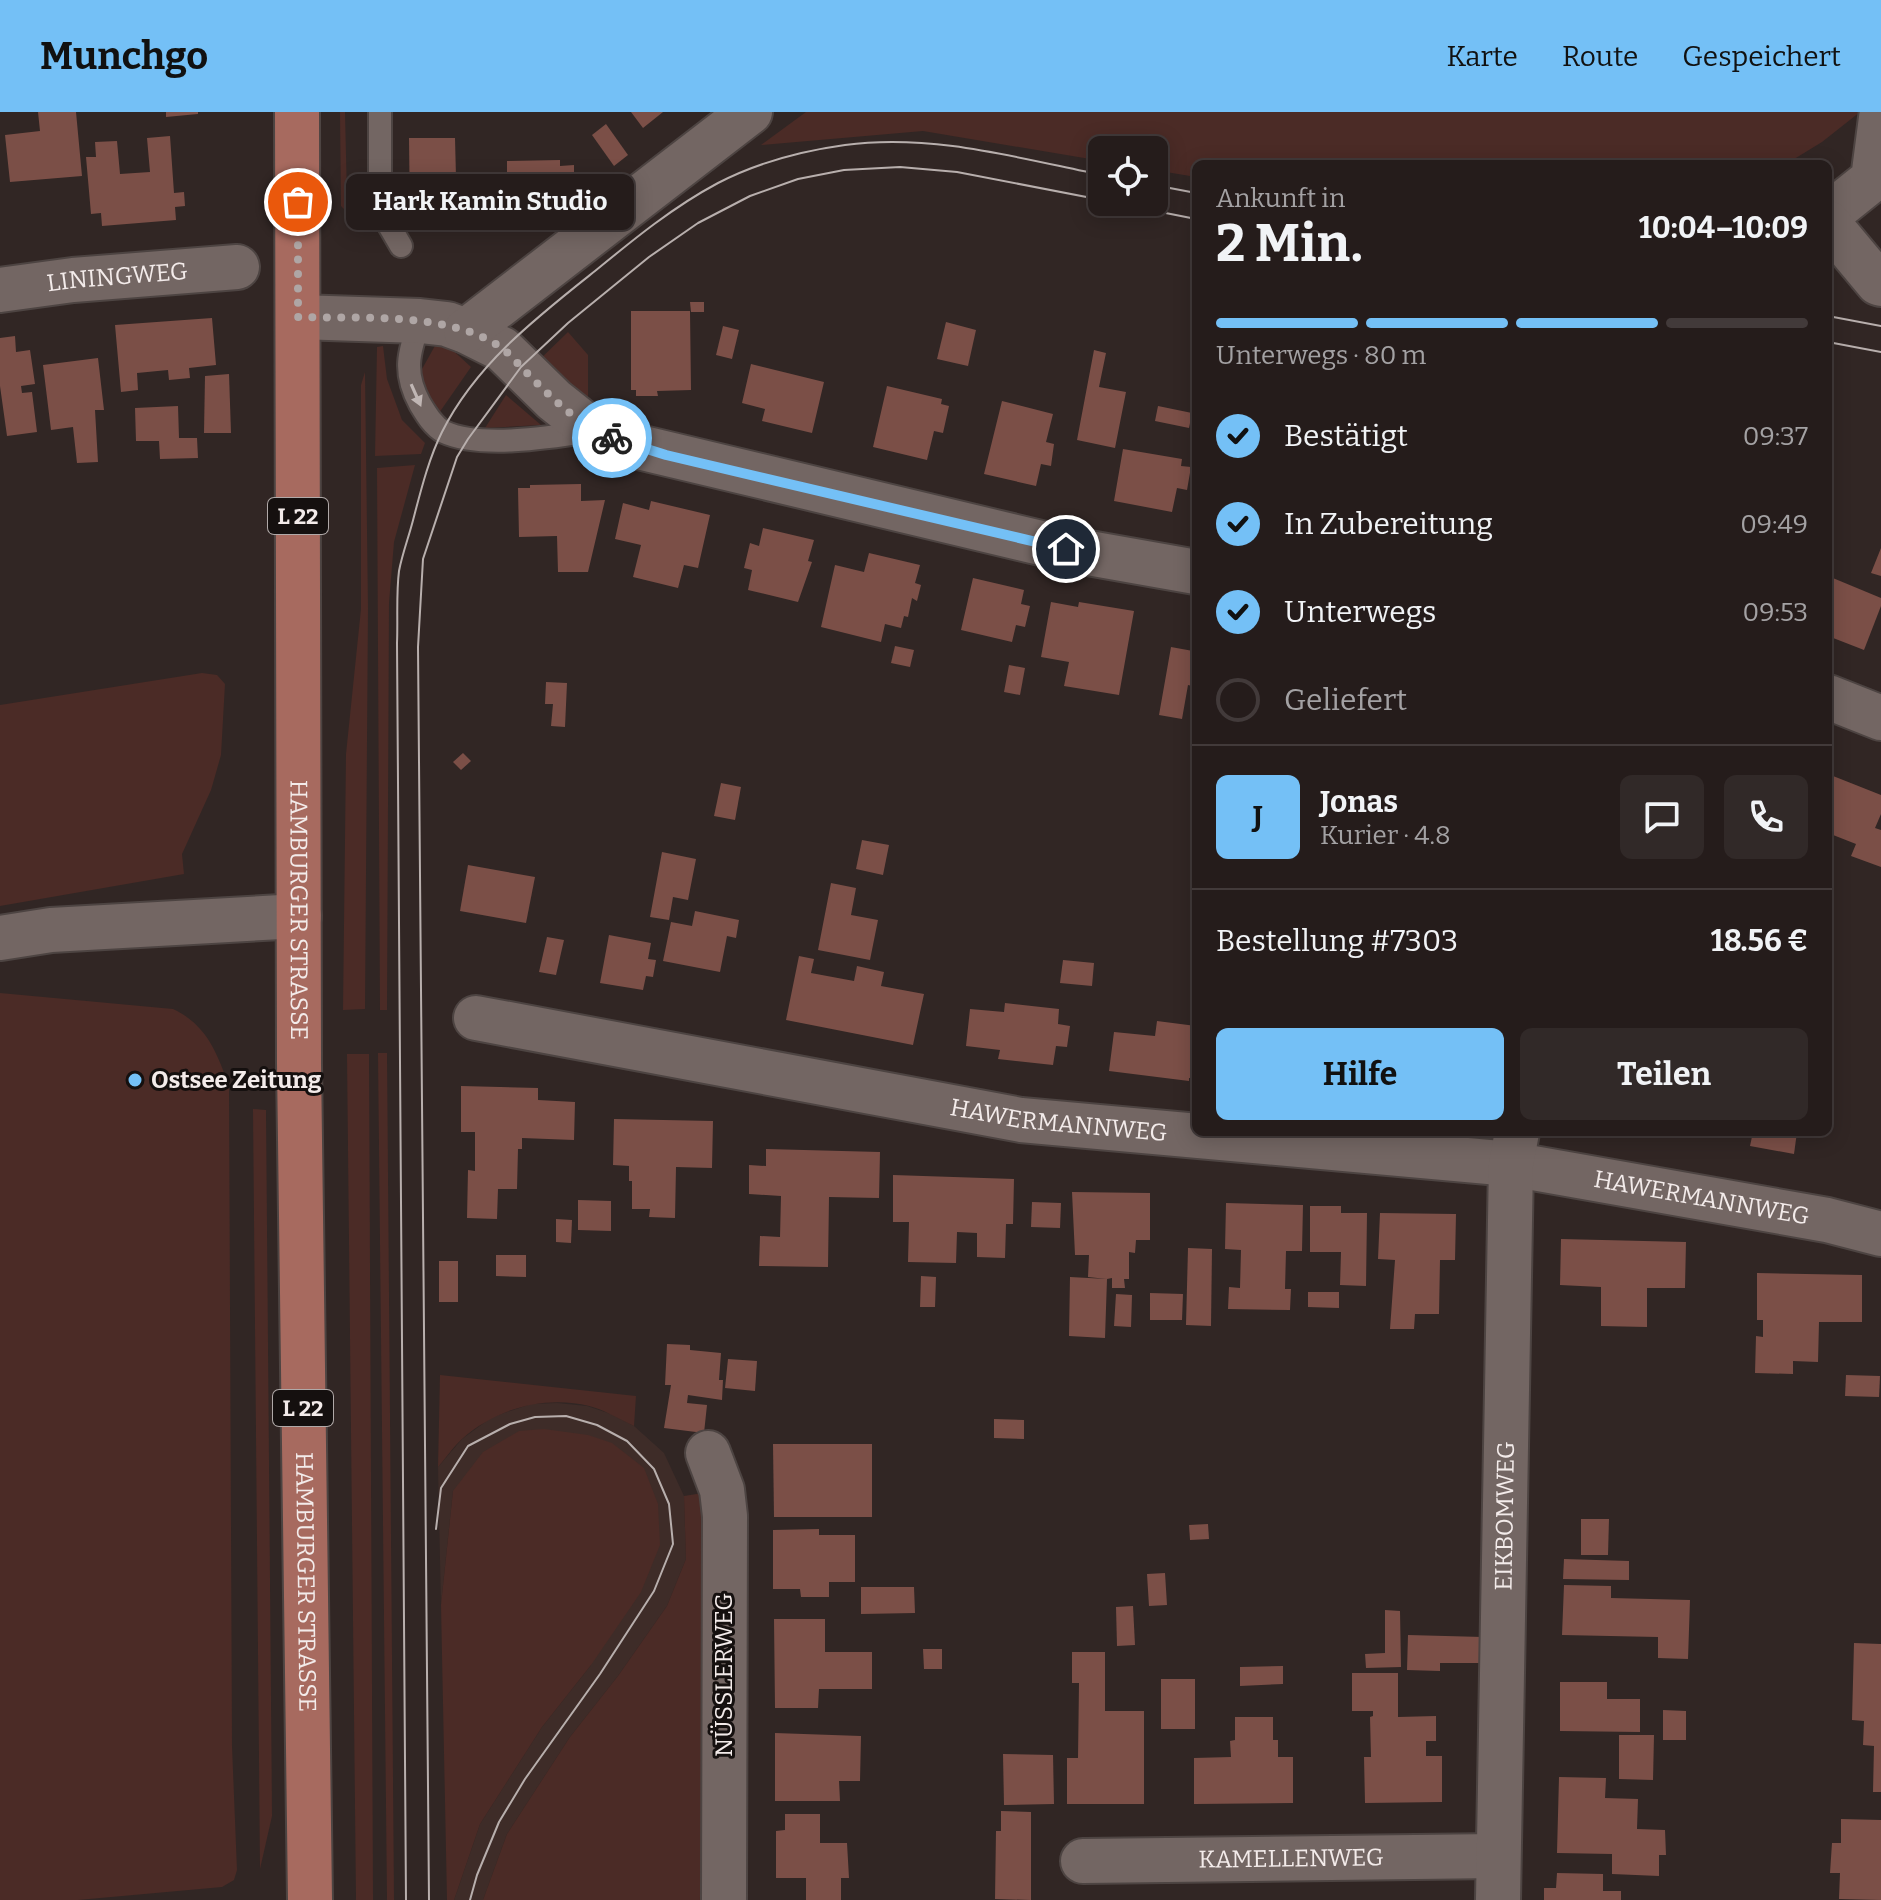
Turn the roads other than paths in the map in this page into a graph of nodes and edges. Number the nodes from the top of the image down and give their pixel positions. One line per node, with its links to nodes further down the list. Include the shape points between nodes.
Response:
1 (297, 112): 11 (main road, HAMBURGER STRASSE / L 22)
2 (380, 112): 7 (lane, via 380,210)
3 (750, 112): 13 (street)
4 (1881, 118): 5 (street, via 1873,179)
5 (1832, 212)
6 (1832, 228): 9 (street)
7 (401, 246)
8 (237, 267): 10 (street, LININGWEG)
9 (1881, 284)
10 (0, 290)
11 (298, 317): 12 (street); 18 (main road, HAMBURGER STRASSE / L 22)
12 (420, 321): 13 (street); 14 (lane, one-way to 14, via 408,352 411,388 442,431 468,439 540,439)
13 (466, 331): 14 (street, via 502,349)
14 (593, 431): 15 (street, via 666,455 1006,535)
15 (1192, 571)
16 (1832, 699): 17 (street)
17 (1881, 718)
18 (299, 916): 19 (street, via 51,930); 28 (main road, HAMBURGER STRASSE / L 22)
19 (0, 938)
20 (476, 1018): 21 (street, HAWERMANNWEG, via 1021,1120)
21 (1192, 1130)
22 (1303, 1136): 23 (street, HAWERMANNWEG)
23 (1514, 1148): 24 (street, HAWERMANNWEG); 26 (street, EIKBOMWEG)
24 (1881, 1234)
25 (708, 1453): 29 (street, NÜSSLERWEG, via 725,1516)
26 (1498, 1856): 27 (street, KAMELLENWEG); 30 (street, EIKBOMWEG)
27 (1083, 1861)
28 (310, 1900)
29 (724, 1900)
30 (1498, 1900)

